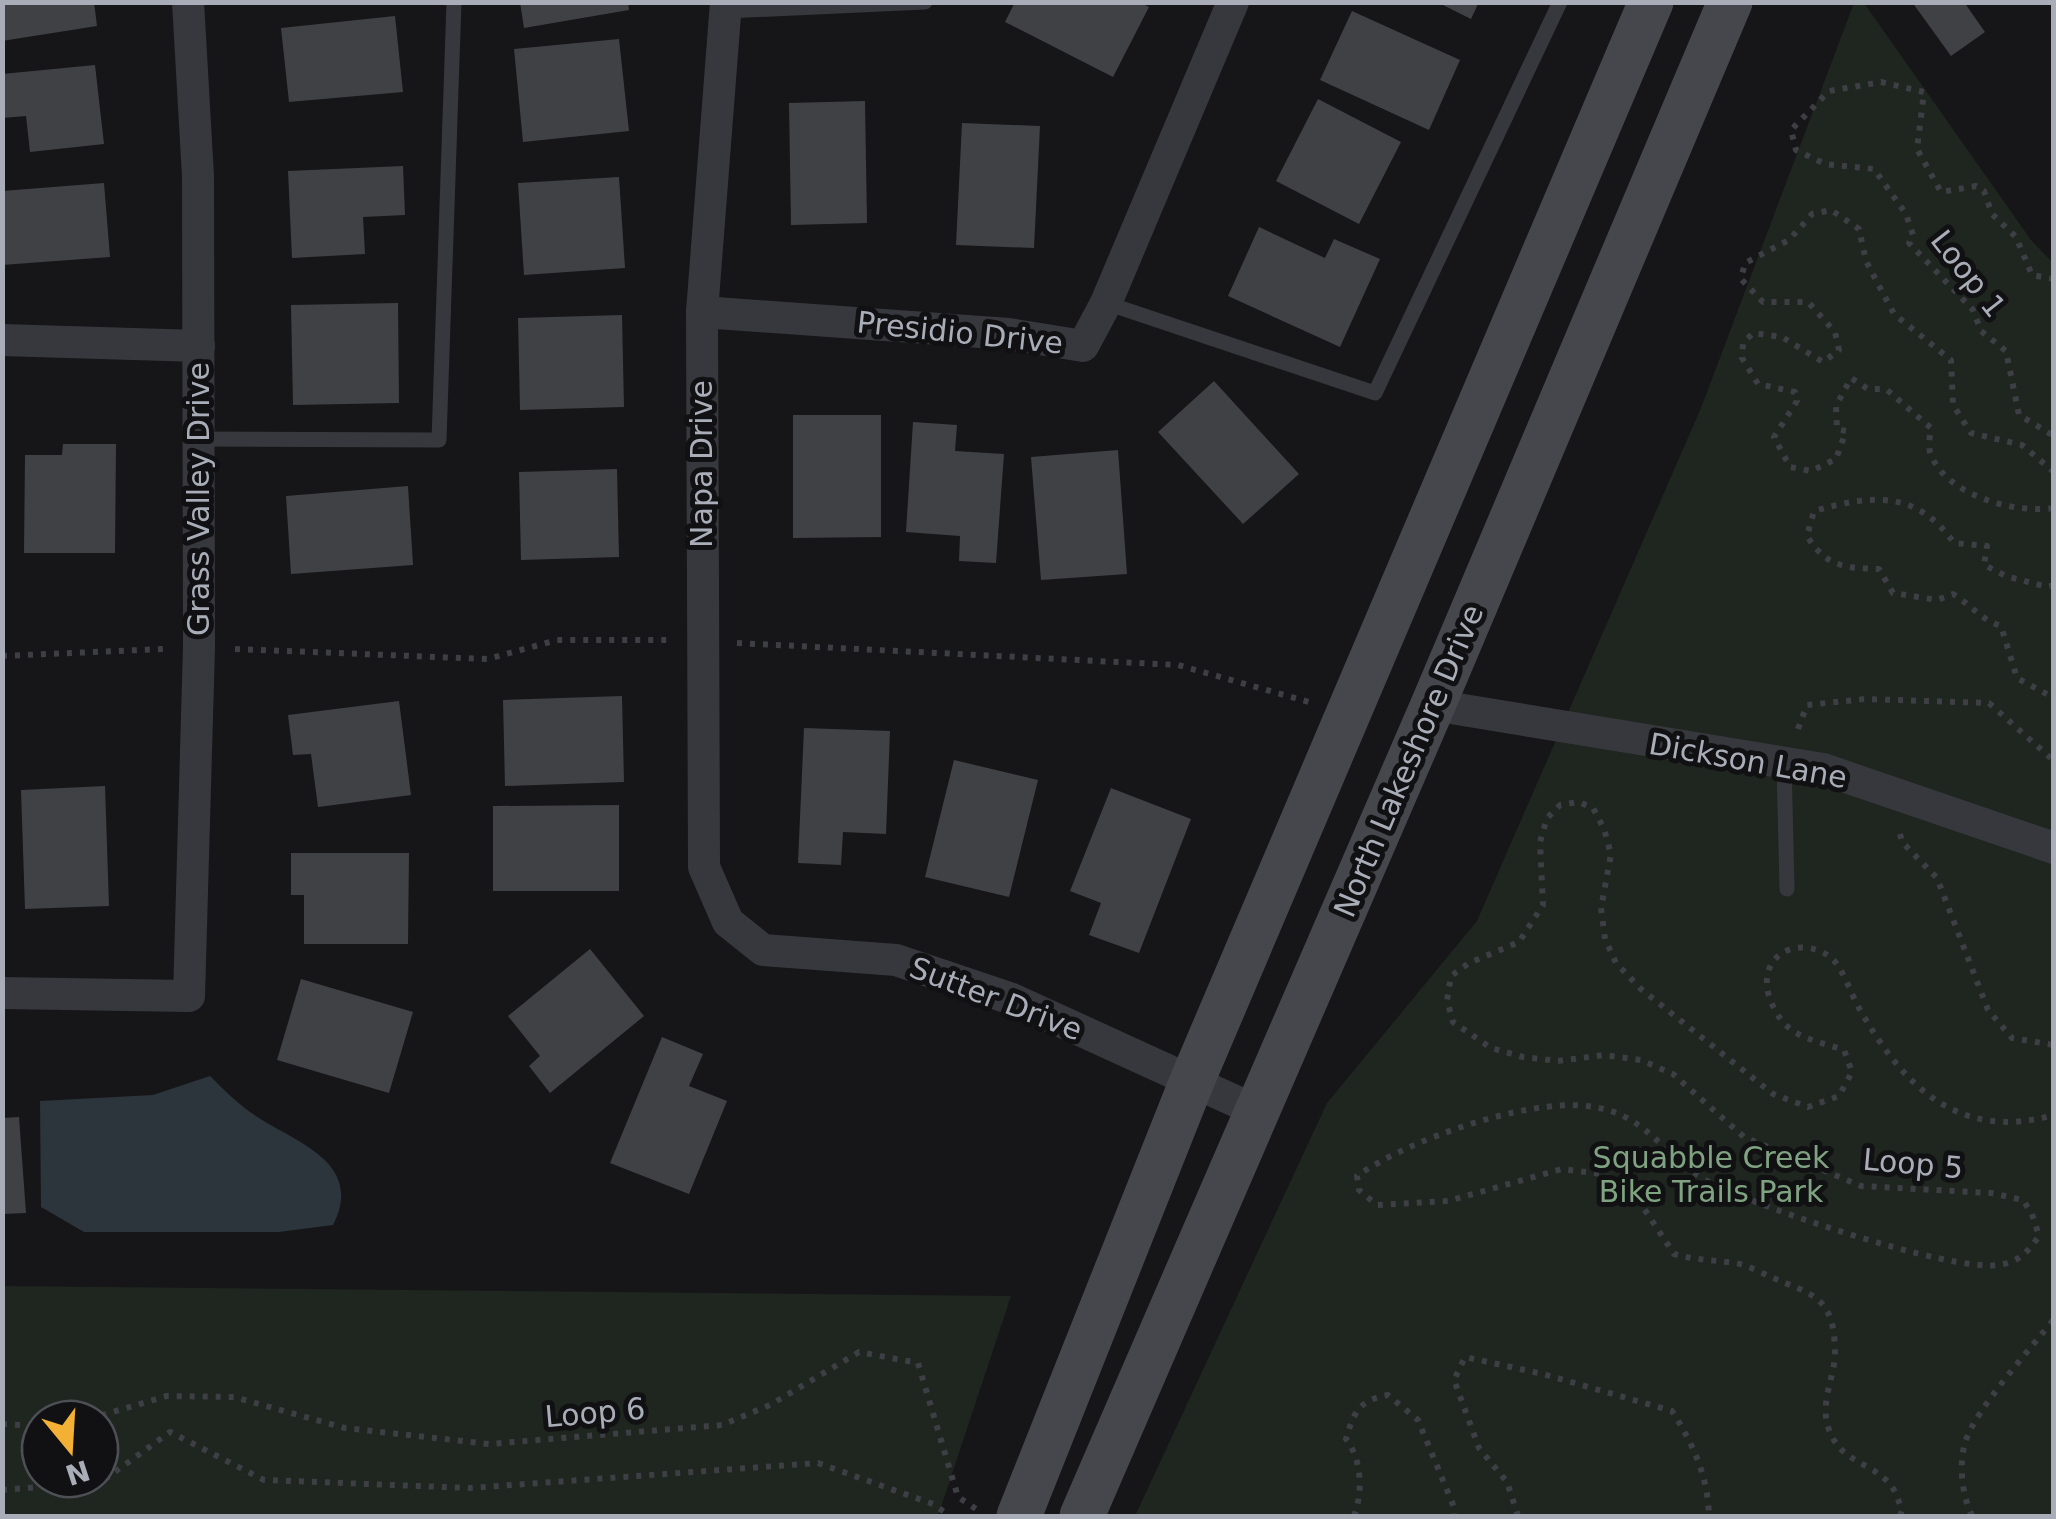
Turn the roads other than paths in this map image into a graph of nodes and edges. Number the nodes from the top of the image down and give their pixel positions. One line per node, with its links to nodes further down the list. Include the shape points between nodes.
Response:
1 (188, 2): 12 (street, Grass Valley Drive)
2 (454, 2): 13 (lane, via 439,440)
3 (925, 2): 8 (lane)
4 (1233, 2): 9 (street, Presidio Drive)
5 (1560, 2): 9 (lane, via 1375,393)
6 (1651, 2): 14 (main road)
7 (1730, 2): 15 (main road, North Lakeshore Drive)
8 (726, 7): 10 (street, Napa Drive)
9 (1106, 302): 10 (street, Presidio Drive, via 1083,346 1009,334)
10 (702, 312): 19 (street, Napa Drive, via 704,867)
11 (2, 340): 12 (street)
12 (199, 346): 13 (street, Grass Valley Drive)
13 (199, 440): 20 (street, Grass Valley Drive, via 189,996)
14 (1364, 677): 15 (main road); 21 (main road)
15 (1433, 706): 16 (street, Dickson Lane); 22 (main road, North Lakeshore Drive)
16 (1784, 762): 17 (street, Dickson Lane, via 1823,768); 18 (lane)
17 (2054, 848)
18 (1786, 890)
19 (728, 922): 21 (street, Sutter Drive, via 763,950 896,960 1012,999)
20 (2, 993)
21 (1192, 1081): 22 (street, Sutter Drive); 24 (main road)
22 (1258, 1111): 23 (main road, North Lakeshore Drive)
23 (1089, 1502)
24 (1019, 1516)

